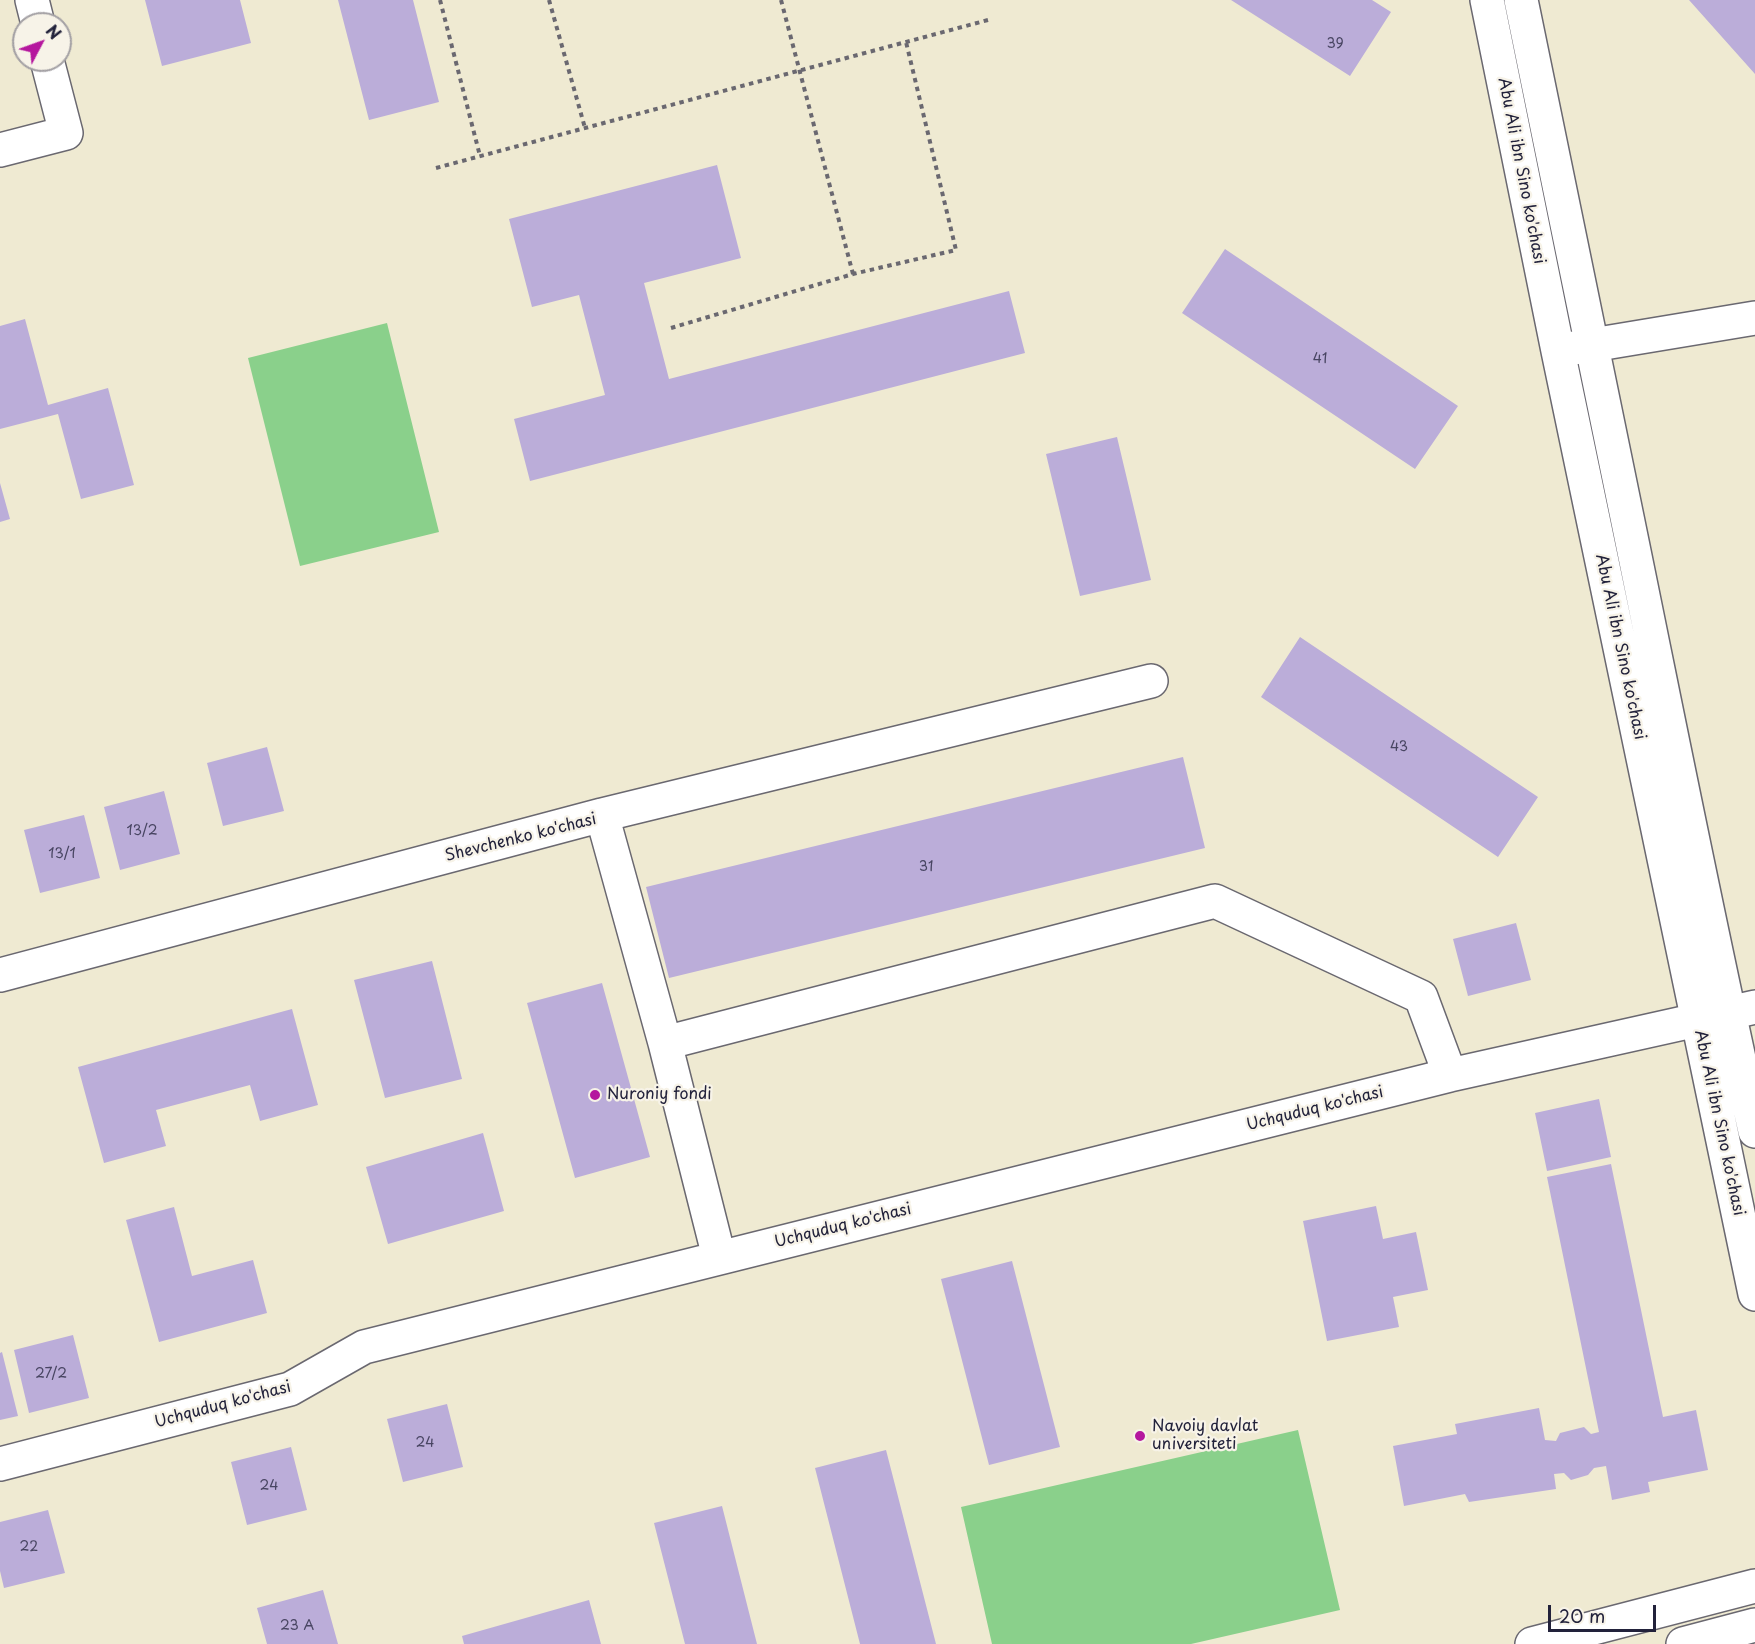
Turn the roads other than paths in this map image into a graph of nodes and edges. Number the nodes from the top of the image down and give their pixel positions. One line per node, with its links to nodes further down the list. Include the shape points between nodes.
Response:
1 (1487, 0): 7 (street, Abu Ali ibn Sino ko'chasi)
2 (1521, 0): 6 (street, Abu Ali ibn Sino ko'chasi)
3 (50, 72): 4 (street, via 66,133)
4 (0, 150)
5 (1755, 318): 6 (street)
6 (1593, 345): 7 (street); 11 (street, Abu Ali ibn Sino ko'chasi)
7 (1558, 351): 11 (street, Abu Ali ibn Sino ko'chasi)
8 (1151, 681): 9 (street)
9 (602, 814): 10 (street, Shevchenko ko'chasi); 12 (street, Shevchenko ko'chasi)
10 (0, 975)
11 (1727, 1014): 13 (street, Uchquduq ko'chasi); 14 (street, Abu Ali ibn Sino ko'chasi); 16 (street, Abu Ali ibn Sino ko'chasi)
12 (665, 1043): 13 (street, via 1215,901 1421,997); 15 (street, Shevchenko ko'chasi)
13 (1450, 1076): 15 (street, Uchquduq ko'chasi)
14 (1755, 1131)
15 (719, 1257): 17 (street, Uchquduq ko'chasi, via 364,1347 290,1389)
16 (1755, 1294)
17 (0, 1464)
18 (1749, 1584): 20 (street)
19 (1752, 1629): 21 (street)
20 (1532, 1644)
21 (1683, 1644)

